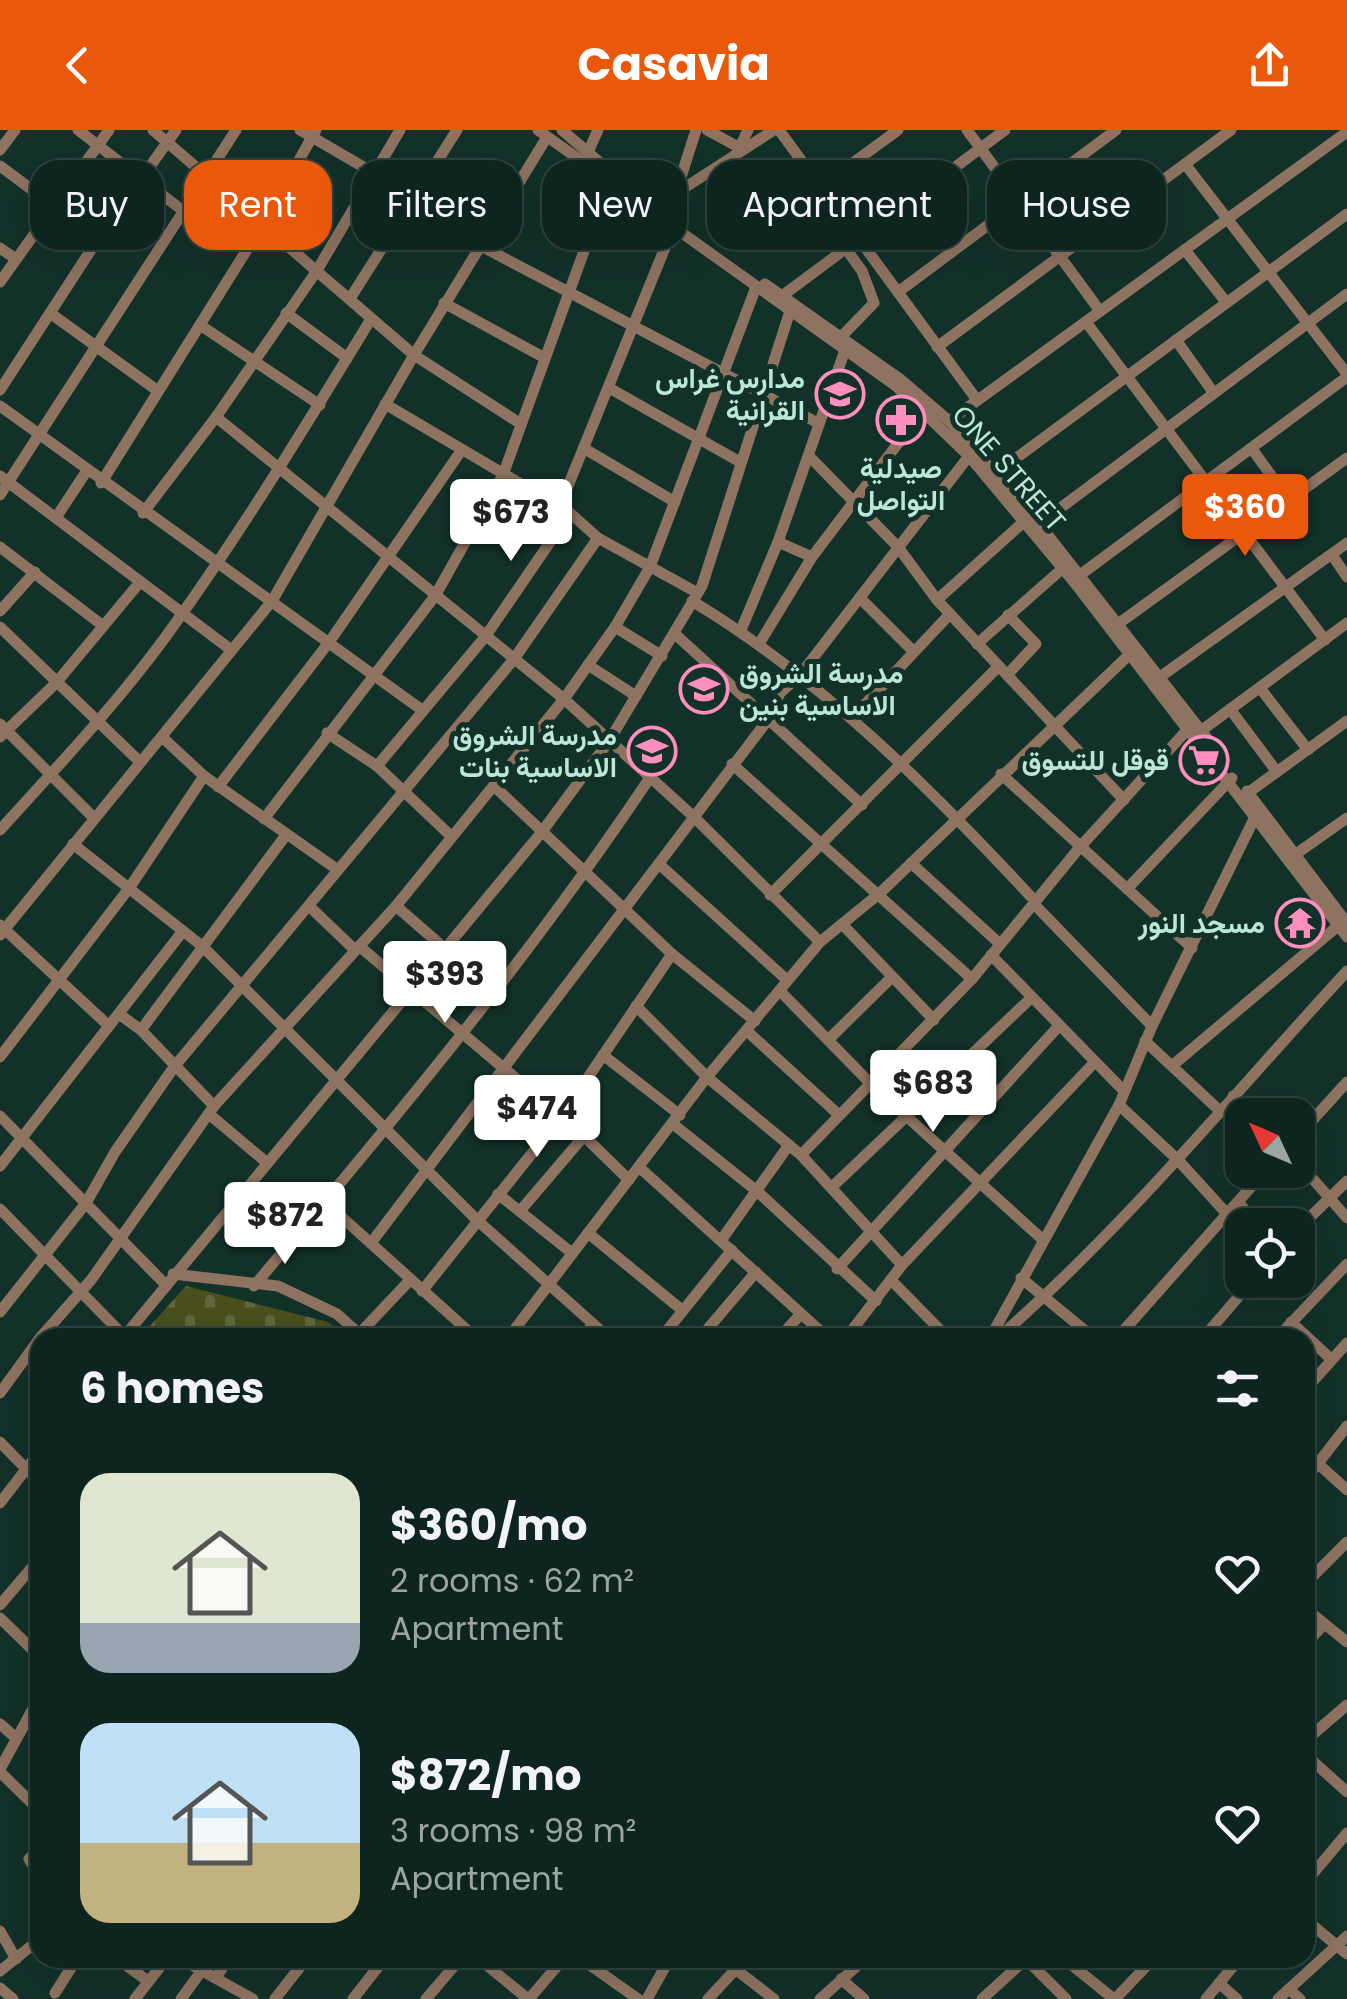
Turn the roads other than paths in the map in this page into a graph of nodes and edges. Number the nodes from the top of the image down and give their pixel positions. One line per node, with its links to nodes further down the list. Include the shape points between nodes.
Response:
1 (14, 130): 29 (street)
2 (78, 130): 27 (street)
3 (108, 130): 27 (street)
4 (153, 130): 25 (street)
5 (176, 130): 25 (street)
6 (236, 130): 36 (street)
7 (300, 130): 24 (street)
8 (400, 130): 39 (street)
9 (456, 130): 40 (street)
10 (562, 130): 30 (street, ONE STREET)
11 (598, 130): 30 (street)
12 (696, 130): 43 (street)
13 (707, 130): 31 (street)
14 (748, 130): 31 (street)
15 (777, 130): 31 (street); 44 (street)
16 (898, 130): 45 (street)
17 (967, 130): 28 (street)
18 (1005, 130): 28 (street)
19 (1116, 130): 48 (street)
20 (1231, 130): 49 (street)
21 (1322, 130): 26 (street)
22 (1347, 132): 26 (street)
23 (543, 133): 41 (street, ONE STREET); 51 (street)
24 (314, 134): 37 (street); 38 (street)
25 (168, 142): 34 (street); 35 (street)
26 (1331, 143): 60 (street)
27 (98, 144): 32 (street); 33 (street)
28 (980, 148): 46 (street); 47 (street)
29 (0, 150)
30 (589, 150): 42 (street, ONE STREET)
31 (738, 151): 53 (street)
32 (87, 160)
33 (119, 160)
34 (155, 160)
35 (188, 160)
36 (216, 160)
37 (299, 160)
38 (356, 160)
39 (383, 160)
40 (439, 160)
41 (579, 160)
42 (598, 160)
43 (687, 160)
44 (800, 160)
45 (857, 160)
46 (964, 160)
47 (989, 160)
48 (1076, 160)
49 (1185, 164): 52 (street); 60 (street)
50 (0, 166): 54 (street)
51 (522, 171)
52 (1166, 178)
53 (687, 186)
54 (30, 187)
55 (164, 195): 57 (street)
56 (184, 207): 57 (street)
57 (182, 210): 103 (street)
58 (352, 212): 81 (street)
59 (1347, 214): 82 (street)
60 (1226, 220): 78 (street); 82 (street)
61 (987, 227): 86 (street)
62 (687, 232): 88 (street, ONE STREET)
63 (687, 233): 84 (street, ONE STREET)
64 (30, 240): 80 (street)
65 (0, 248): 80 (street)
66 (91, 250): 94 (street)
67 (247, 250): 99 (street)
68 (292, 250): 81 (street)
69 (383, 250): 89 (street)
70 (478, 250): 91 (street)
71 (498, 250): 85 (street)
72 (584, 250): 85 (street)
73 (661, 250): 100 (street)
74 (846, 250): 88 (street); 101 (street, via 874,303)
75 (866, 250): 86 (street)
76 (1055, 250): 79 (street)
77 (1067, 250): 79 (street)
78 (1186, 250): 90 (street); 93 (street)
79 (1059, 256): 93 (street); 104 (street)
80 (16, 260): 83 (street)
81 (316, 272): 89 (street); 95 (street)
82 (1267, 272): 90 (street); 98 (street)
83 (0, 282)
84 (756, 287): 92 (street, ONE STREET); 110 (street)
85 (569, 289): 100 (street); 107 (street)
86 (898, 292): 104 (street)
87 (1347, 294): 98 (street)
88 (782, 296): 101 (street, ONE STREET)
89 (351, 298): 96 (street)
90 (1226, 302): 102 (street)
91 (444, 303): 106 (street); 107 (street)
92 (790, 311): 105 (street, ONE STREET); 117 (street)
93 (1100, 311): 97 (street)
94 (50, 313): 103 (street); 114 (street)
95 (286, 313): 108 (street); 109 (street)
96 (371, 319): 106 (street); 108 (street)
97 (1086, 322): 112 (street); 118 (street)
98 (1306, 322): 111 (street); 116 (street)
99 (200, 326): 109 (street); 115 (street)
100 (636, 326): 110 (street); 113 (street)
101 (841, 336): 105 (street, ONE STREET)
102 (1176, 340): 112 (street); 116 (street)
103 (94, 345): 115 (street); 128 (street)
104 (937, 347): 118 (street)
105 (848, 349): 122 (street, ONE STREET); 124 (street, ONE STREET); 125 (street)
106 (414, 354): 119 (street); 126 (street)
107 (543, 357): 126 (street)
108 (347, 358): 120 (street)
109 (254, 360): 120 (street); 123 (street)
110 (726, 376): 117 (street); 129 (street)
111 (1347, 376): 131 (street)
112 (1126, 377): 127 (street); 139 (street)
113 (610, 388): 129 (street); 130 (street)
114 (0, 390)
115 (158, 392): 142 (street)
116 (1213, 392): 127 (street)
117 (761, 397): 125 (street); 136 (street)
118 (977, 400): 124 (street)
119 (385, 404): 132 (street); 148 (street)
120 (320, 405): 137 (street)
121 (0, 406): 128 (street)
122 (924, 409): 134 (street, ONE STREET); 147 (street)
123 (216, 417): 137 (street); 150 (street)
124 (949, 420): 139 (street, ONE STREET)
125 (818, 423): 133 (street)
126 (521, 424): 140 (street)
127 (1163, 429): 143 (street); 152 (street)
128 (37, 436): 138 (street); 141 (street)
129 (700, 440): 136 (street); 146 (street)
130 (586, 449): 146 (street); 149 (street)
131 (1252, 450): 143 (street); 145 (street)
132 (461, 451): 140 (street); 159 (street)
133 (810, 456): 147 (street); 155 (street)
134 (969, 456): 152 (street, ONE STREET); 158 (street)
135 (1347, 458): 145 (street)
136 (740, 462): 171 (street)
137 (281, 468): 148 (street); 162 (street)
138 (86, 472): 142 (street); 151 (street)
139 (996, 473): 152 (street, ONE STREET)
140 (502, 475): 149 (street); 170 (street)
141 (4, 479): 144 (street); 151 (street)
142 (101, 483): 150 (street)
143 (1204, 484): 153 (street); 166 (street)
144 (0, 494)
145 (1289, 500): 153 (street)
146 (676, 502): 163 (street)
147 (852, 504): 158 (street); 161 (street)
148 (328, 505): 159 (street); 174 (street)
149 (565, 511): 154 (street); 186 (street)
150 (143, 512): 162 (street)
151 (56, 516): 168 (street)
152 (1032, 523): 164 (street, ONE STREET); 166 (street, ONE STREET); 173 (street)
153 (1243, 535): 169 (street); 180 (street)
154 (598, 538): 163 (street); 196 (street)
155 (778, 542): 161 (street); 184 (street)
156 (1347, 544): 160 (street)
157 (0, 547): 165 (street)
158 (898, 547): 172 (street); 173 (street)
159 (390, 555): 170 (street); 187 (street)
160 (1332, 555): 167 (street); 169 (street)
161 (812, 557): 190 (street)
162 (214, 563): 174 (street); 176 (street)
163 (650, 567): 171 (street); 183 (street)
164 (1063, 568): 178 (street); 188 (street, ONE STREET)
165 (36, 572): 175 (street); 181 (street)
166 (1080, 575): 180 (street, ONE STREET)
167 (1347, 577)
168 (140, 582): 176 (street); 181 (street)
169 (1285, 588): 189 (street); 201 (street)
170 (434, 596): 186 (street); 200 (street)
171 (694, 597): 184 (street); 185 (street)
172 (860, 598): 193 (street); 199 (street)
173 (937, 600): 177 (street)
174 (272, 601): 187 (street); 192 (street)
175 (0, 611)
176 (181, 614): 192 (street); 211 (street)
177 (950, 614): 191 (street); 193 (street)
178 (1008, 615): 191 (street); 198 (street, via 1036,644)
179 (1347, 623): 189 (street)
180 (1118, 624): 188 (street, ONE STREET)
181 (102, 625): 202 (street)
182 (0, 627): 202 (street)
183 (615, 627): 195 (street); 197 (street)
184 (741, 630): 190 (street)
185 (675, 634): 195 (street); 208 (street)
186 (485, 638): 196 (street); 207 (street)
187 (330, 640): 200 (street); 229 (street)
188 (1125, 640): 194 (street, ONE STREET); 201 (street, ONE STREET)
189 (1325, 640): 203 (street)
190 (758, 644): 199 (street)
191 (978, 644): 198 (street)
192 (230, 649): 216 (street)
193 (912, 651): 209 (street)
194 (1130, 654): 212 (street); 213 (street, ONE STREET)
195 (662, 656): 204 (street)
196 (514, 660): 205 (street); 231 (street)
197 (588, 665): 204 (street); 205 (street)
198 (1003, 670): 212 (street); 221 (street)
199 (800, 675): 208 (street, via 780,693); 209 (street)
200 (376, 677): 207 (street); 215 (street)
201 (1160, 678): 213 (street, ONE STREET)
202 (56, 683): 211 (street); 214 (street)
203 (1260, 688): 206 (street); 218 (street)
204 (636, 696): 217 (street)
205 (564, 699): 217 (street); 230 (street)
206 (1230, 708): 213 (street); 223 (street)
207 (422, 710): 222 (street)
208 (770, 716): 220 (street); 234 (street)
209 (852, 718): 221 (street)
210 (1347, 721): 218 (street)
211 (97, 722): 219 (street); 225 (street)
212 (1054, 726): 224 (street); 233 (street)
213 (1196, 729): 228 (street, ONE STREET); 233 (street)
214 (2, 731): 225 (street)
215 (327, 733): 222 (street); 240 (street)
216 (162, 738): 219 (street); 226 (street)
217 (609, 741): 227 (street); 242 (street)
218 (1308, 750): 223 (street)
219 (140, 762): 237 (street)
220 (732, 764): 236 (street); 246 (street)
221 (901, 765): 234 (street); 238 (street)
222 (377, 766): 231 (street)
223 (1277, 772): 232 (street)
224 (1001, 774): 238 (street); 247 (street)
225 (50, 775): 237 (street); 241 (street)
226 (204, 776): 229 (street); 253 (street)
227 (651, 776): 236 (street); 252 (street)
228 (1232, 778): 232 (street, ONE STREET); 254 (street)
229 (218, 787): 240 (street)
230 (495, 787): 242 (street); 244 (street)
231 (407, 792): 244 (street); 251 (street)
232 (1245, 794): 235 (street, ONE STREET)
233 (1124, 800): 247 (street)
234 (862, 805): 246 (street)
235 (1258, 812): 248 (street, ONE STREET); 262 (street, ONE STREET); 271 (street)
236 (694, 816): 250 (street); 256 (street)
237 (93, 817): 245 (street)
238 (958, 818): 249 (street); 257 (street)
239 (1347, 818): 248 (street)
240 (264, 819): 243 (street)
241 (0, 830)
242 (541, 833): 252 (street); 269 (street)
243 (286, 835): 251 (street); 268 (street)
244 (452, 837): 258 (street)
245 (72, 844): 253 (street); 263 (street)
246 (824, 845): 255 (street); 256 (street)
247 (1080, 848): 254 (street); 257 (street)
248 (1296, 854): 262 (street, ONE STREET)
249 (911, 863): 255 (street); 267 (street)
250 (659, 864): 260 (street); 279 (street)
251 (338, 870): 259 (street)
252 (586, 873): 260 (street); 291 (street)
253 (130, 887): 264 (street); 277 (street)
254 (1126, 889): 271 (street)
255 (880, 893): 261 (street); 276 (street)
256 (770, 895): 266 (street)
257 (1035, 902): 267 (street); 286 (street)
258 (396, 906): 269 (street); 270 (street)
259 (310, 907): 270 (street); 278 (street)
260 (627, 907): 272 (street); 299 (street)
261 (842, 924): 266 (street); 275 (street)
262 (1343, 924): 265 (street, ONE STREET); 297 (street)
263 (2, 930): 277 (street)
264 (184, 930): 268 (street); 283 (street)
265 (1347, 936)
266 (820, 942): 279 (street)
267 (1000, 944): 273 (street)
268 (202, 946): 278 (street); 289 (street)
269 (443, 947): 280 (street)
270 (357, 948): 280 (street); 290 (street)
271 (1192, 948): 286 (street)
272 (672, 954): 282 (street); 287 (street)
273 (991, 955): 276 (street); 281 (street)
274 (1347, 971): 305 (street)
275 (892, 977): 284 (street); 292 (street)
276 (972, 979): 284 (street)
277 (60, 980): 285 (street); 295 (street)
278 (243, 986): 290 (street); 298 (street)
279 (784, 986): 287 (street); 292 (street)
280 (408, 990): 291 (street); 301 (street)
281 (1030, 1000): 288 (street); 313 (street)
282 (636, 1006): 294 (street); 300 (street)
283 (119, 1014): 285 (street); 289 (street)
284 (934, 1020): 303 (street)
285 (109, 1026): 317 (street)
286 (1152, 1026): 293 (street)
287 (752, 1027): 300 (street); 309 (street)
288 (1057, 1028): 296 (street); 319 (street)
289 (140, 1030): 298 (street)
290 (286, 1030): 301 (street); 307 (street)
291 (463, 1036): 299 (street); 315 (street)
292 (828, 1040): 303 (street)
293 (1145, 1040): 297 (street); 304 (street)
294 (602, 1055): 311 (street); 314 (street)
295 (0, 1057)
296 (1093, 1064): 304 (street); 329 (street)
297 (1172, 1065): 308 (street)
298 (174, 1068): 307 (street); 336 (street)
299 (506, 1069): 311 (street); 325 (street)
300 (708, 1076): 314 (street); 318 (street)
301 (338, 1079): 315 (street); 322 (street)
302 (1347, 1082): 312 (street)
303 (871, 1084): 309 (street); 313 (street)
304 (1124, 1092): 306 (street)
305 (1233, 1096): 308 (street)
306 (1119, 1105): 321 (street); 350 (street)
307 (212, 1110): 322 (street); 351 (street)
308 (1220, 1111): 321 (street)
309 (839, 1115): 320 (street)
310 (0, 1116): 317 (street)
311 (560, 1117): 316 (street); 333 (street)
312 (1315, 1117)
313 (904, 1118): 319 (street); 330 (street)
314 (676, 1120): 324 (street); 332 (street)
315 (387, 1129): 325 (street); 335 (street)
316 (584, 1136): 326 (street); 341 (street)
317 (20, 1138): 323 (street); 336 (street)
318 (789, 1145): 320 (street); 332 (street)
319 (946, 1152): 329 (street); 348 (street)
320 (802, 1156): 330 (street)
321 (1178, 1160): 342 (street); 368 (street)
322 (266, 1162): 361 (street)
323 (0, 1166)
324 (639, 1167): 326 (street); 349 (street)
325 (425, 1170): 346 (street); 352 (street)
326 (630, 1180): 347 (street)
327 (1347, 1181): 334 (street)
328 (1315, 1182): 334 (street)
329 (980, 1183): 350 (street); 356 (street)
330 (832, 1186): 348 (street)
331 (1251, 1188): 337 (street)
332 (758, 1192): 349 (street); 358 (street)
333 (498, 1194): 341 (street); 346 (street)
334 (1330, 1200): 343 (street); 345 (street)
335 (325, 1202): 352 (street); 364 (street)
336 (86, 1203): 351 (street); 355 (street)
337 (1239, 1203): 339 (street); 340 (street)
338 (0, 1208): 355 (street)
339 (1234, 1208)
340 (1243, 1208)
341 (520, 1211): 354 (street)
342 (1225, 1212)
343 (1315, 1214)
344 (1225, 1218): 394 (street)
345 (1347, 1218)
346 (478, 1221): 365 (street); 366 (street)
347 (588, 1233): 354 (street); 371 (street)
348 (874, 1233): 356 (street); 358 (street)
349 (722, 1238): 353 (street)
350 (1042, 1239): 360 (street)
351 (120, 1240): 361 (street); 367 (street)
352 (371, 1242): 362 (street)
353 (732, 1250): 359 (street); 371 (street)
354 (572, 1253): 365 (street)
355 (44, 1257): 367 (street); 372 (street)
356 (902, 1264): 363 (street)
357 (1347, 1264): 374 (street)
358 (837, 1269): 370 (street)
359 (756, 1272): 373 (street); 386 (street)
360 (1021, 1278): 368 (street); 391 (street)
361 (169, 1279): 364 (street); 378 (street)
362 (410, 1280): 366 (street); 380 (street)
363 (892, 1280): 370 (street); 390 (street)
364 (254, 1286): 379 (street, via 278,1286)
365 (548, 1286): 375 (street); 382 (street)
366 (422, 1291): 381 (street)
367 (78, 1293): 376 (street); 377 (street)
368 (1047, 1295): 392 (street); 393 (street)
369 (1238, 1298): 395 (street)
370 (876, 1301): 389 (street)
371 (682, 1310): 385 (street)
372 (0, 1312)
373 (800, 1315): 387 (street); 388 (street)
374 (1292, 1322): 396 (street); 397 (street)
375 (593, 1324): 383 (street); 384 (street)
376 (48, 1328)
377 (115, 1328)
378 (131, 1328)
379 (354, 1328)
380 (368, 1328)
381 (465, 1328)
382 (516, 1328)
383 (590, 1328)
384 (598, 1328)
385 (671, 1328)
386 (708, 1328)
387 (788, 1328)
388 (816, 1328)
389 (854, 1328)
390 (938, 1328)
391 (995, 1328)
392 (1009, 1328)
393 (1083, 1328)
394 (1126, 1328)
395 (1212, 1328)
396 (1286, 1328)
397 (1298, 1328)
398 (1347, 1343): 401 (street)
399 (1315, 1344): 401 (street)
400 (30, 1352): 403 (street)
401 (1331, 1359): 402 (street)
402 (1315, 1378)
403 (0, 1393)
404 (1347, 1426): 408 (street)
405 (0, 1442): 409 (street)
406 (1315, 1461): 408 (street)
407 (30, 1464): 409 (street)
408 (1318, 1464): 410 (street); 412 (street)
409 (27, 1468): 411 (street); 413 (street)
410 (1315, 1468)
411 (30, 1472)
412 (1347, 1490)
413 (0, 1503)
414 (1347, 1542): 416 (street)
415 (30, 1570): 417 (street)
416 (1315, 1574)
417 (0, 1605)
418 (1315, 1616): 420 (street)
419 (0, 1618): 423 (street)
420 (1324, 1624): 421 (street); 422 (street)
421 (1315, 1634)
422 (1347, 1642)
423 (30, 1646)
424 (1347, 1706): 427 (street)
425 (30, 1714): 428 (street)
426 (0, 1724): 428 (street)
427 (1315, 1733)
428 (16, 1738): 430 (street)
429 (1315, 1763): 431 (street)
430 (0, 1770): 432 (street)
431 (1347, 1792)
432 (30, 1802)
433 (1347, 1833): 434 (street)
434 (1315, 1871)
435 (1315, 1926): 437 (street)
436 (0, 1931): 439 (street)
437 (1344, 1945): 440 (street)
438 (30, 1947): 439 (street)
439 (16, 1959): 462 (street)
440 (1315, 1967)
441 (72, 1968): 470 (street)
442 (129, 1968): 466 (street)
443 (159, 1968): 466 (street)
444 (193, 1968): 463 (street)
445 (222, 1968): 464 (street)
446 (298, 1968): 475 (street)
447 (376, 1968): 476 (street)
448 (452, 1968): 477 (street)
449 (495, 1968): 478 (street)
450 (555, 1968): 478 (street)
451 (594, 1968): 479 (street)
452 (665, 1968): 480 (street)
453 (725, 1968): 481 (street)
454 (735, 1968): 482 (street)
455 (850, 1968): 465 (street)
456 (1015, 1968): 485 (street)
457 (1036, 1968): 486 (street)
458 (1075, 1968): 487 (street)
459 (1144, 1968): 487 (street)
460 (1232, 1968): 467 (street)
461 (1314, 1968): 469 (street)
462 (0, 1971)
463 (200, 1973): 464 (street); 474 (street)
464 (216, 1976): 471 (street)
465 (841, 1979): 483 (street); 484 (street)
466 (148, 1982): 473 (street)
467 (1219, 1983): 488 (street); 489 (street)
468 (0, 1988): 472 (street)
469 (1288, 1988): 490 (street); 491 (street)
470 (55, 1992)
471 (246, 1997)
472 (12, 1999)
473 (135, 1999)
474 (181, 1999)
475 (275, 1999)
476 (353, 1999)
477 (426, 1999)
478 (529, 1999)
479 (638, 1999)
480 (648, 1999)
481 (708, 1999)
482 (774, 1999)
483 (820, 1999)
484 (864, 1999)
485 (982, 1999)
486 (1066, 1999)
487 (1114, 1999)
488 (1206, 1999)
489 (1237, 1999)
490 (1278, 1999)
491 (1300, 1999)

